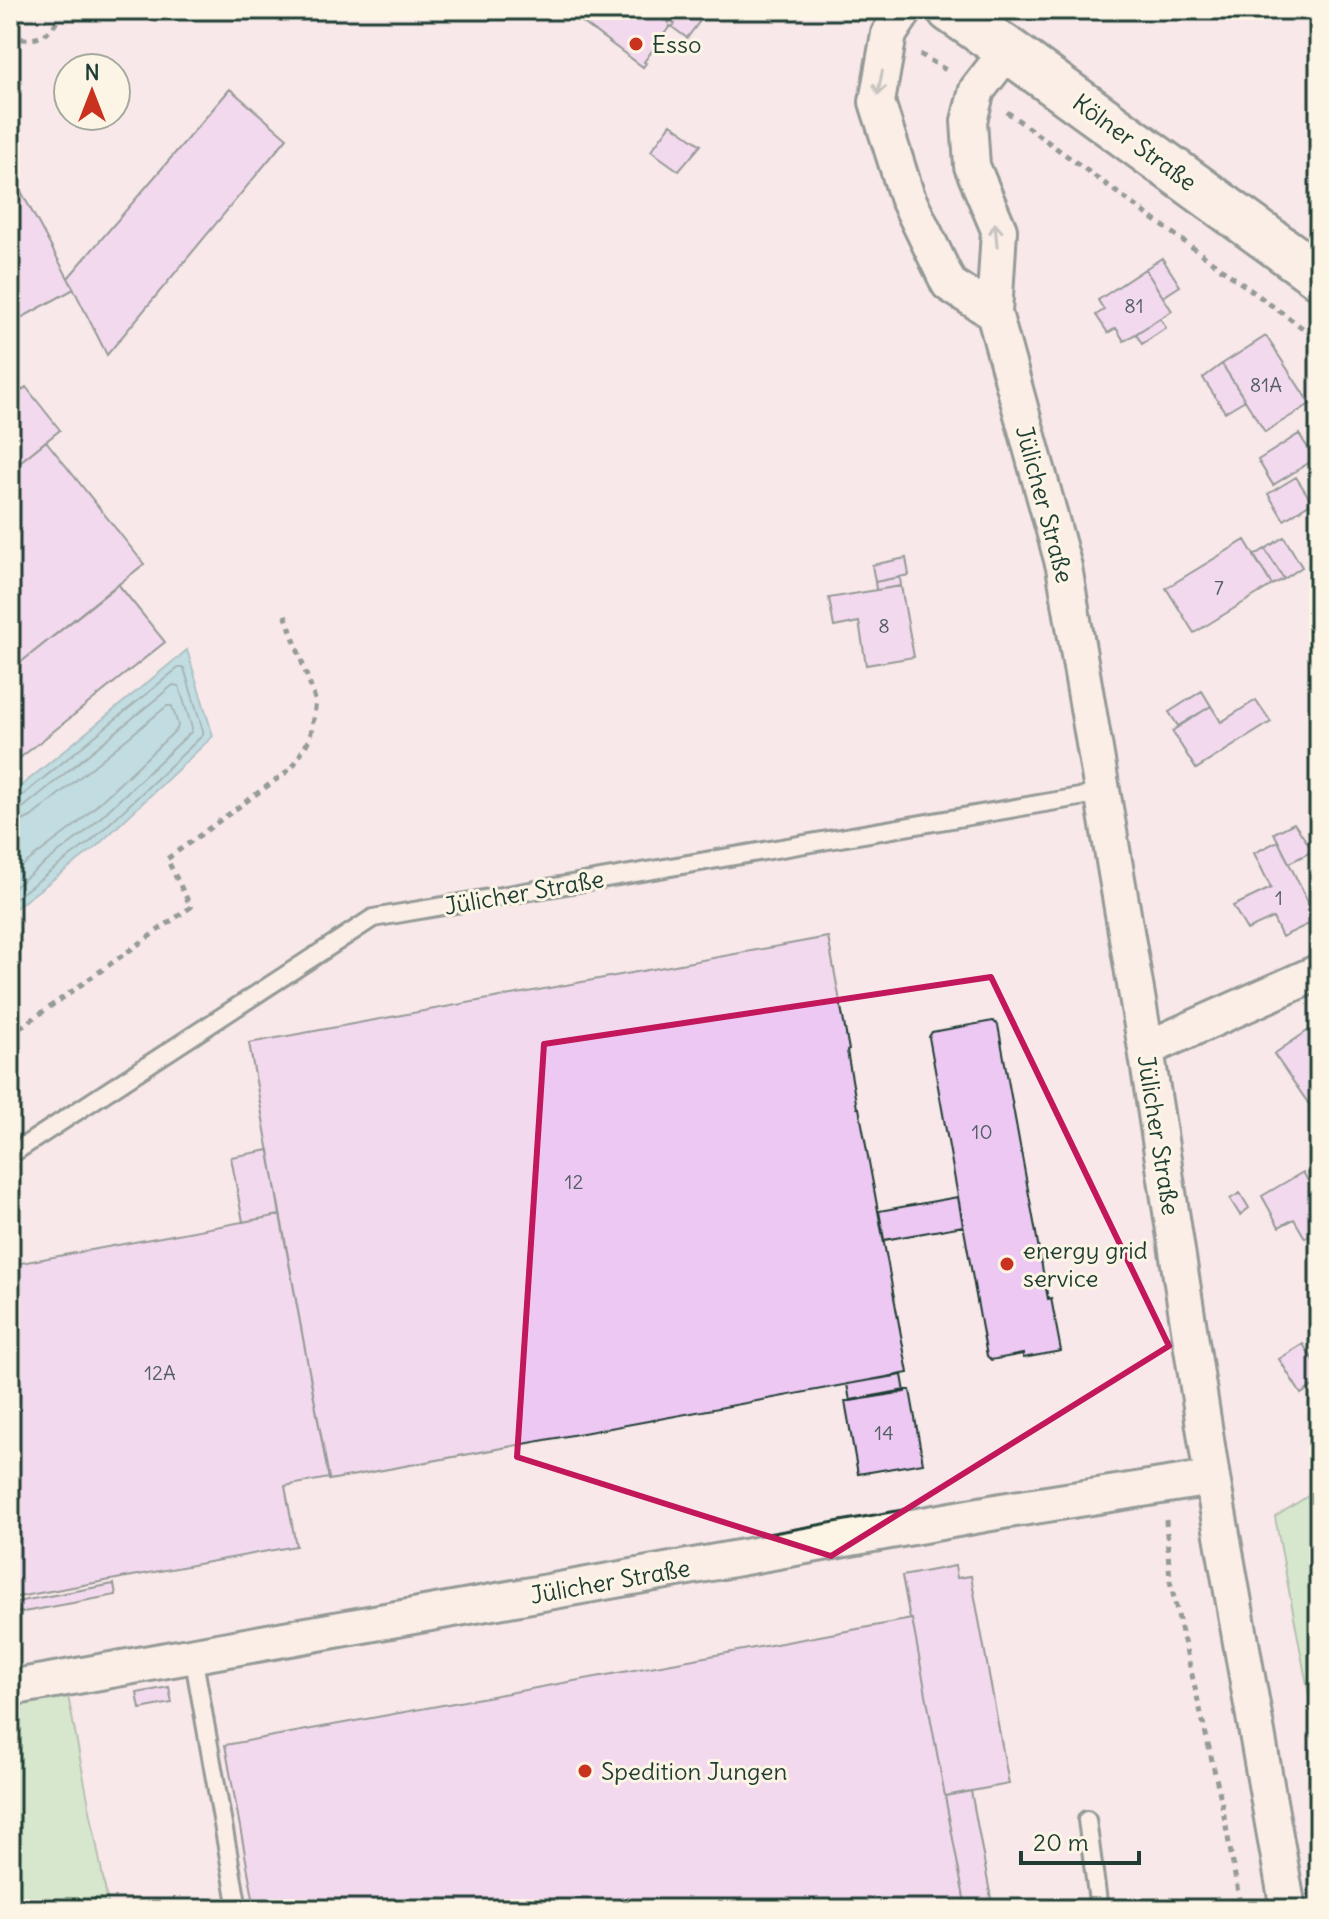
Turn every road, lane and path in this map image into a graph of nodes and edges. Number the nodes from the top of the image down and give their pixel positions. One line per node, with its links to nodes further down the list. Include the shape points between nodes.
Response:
1 (61, 10): 4 (path, via 47,34 29,40)
2 (950, 10): 5 (main road, Kölner Straße)
3 (897, 22): 6 (path); 8 (street, one-way to 8, via 877,102 907,197 949,284)
4 (10, 35)
5 (1008, 50): 6 (street, Jülicher Straße); 7 (main road, Kölner Straße)
6 (977, 90): 8 (street, Jülicher Straße, one-way to 6, via 999,230 972,166 969,121); 9 (path)
7 (1319, 276)
8 (994, 313): 11 (street, Jülicher Straße, via 1064,567)
9 (1319, 340)
10 (285, 614): 13 (path, via 316,702 310,738 292,768 167,859 191,907)
11 (1103, 793): 14 (street, Jülicher Straße); 15 (lane, Jülicher Straße, via 373,918)
12 (1319, 972): 14 (street)
13 (10, 1035)
14 (1146, 1049): 16 (street, Jülicher Straße)
15 (10, 1155)
16 (1212, 1478): 17 (street, Jülicher Straße); 24 (street, Jülicher Straße)
17 (1164, 1487): 18 (street, Jülicher Straße); 23 (path, via 1170,1581)
18 (193, 1655): 19 (street, Jülicher Straße); 21 (lane)
19 (10, 1688)
20 (1087, 1820): 22 (lane)
21 (238, 1909)
22 (1099, 1909)
23 (1241, 1909)
24 (1288, 1909)

